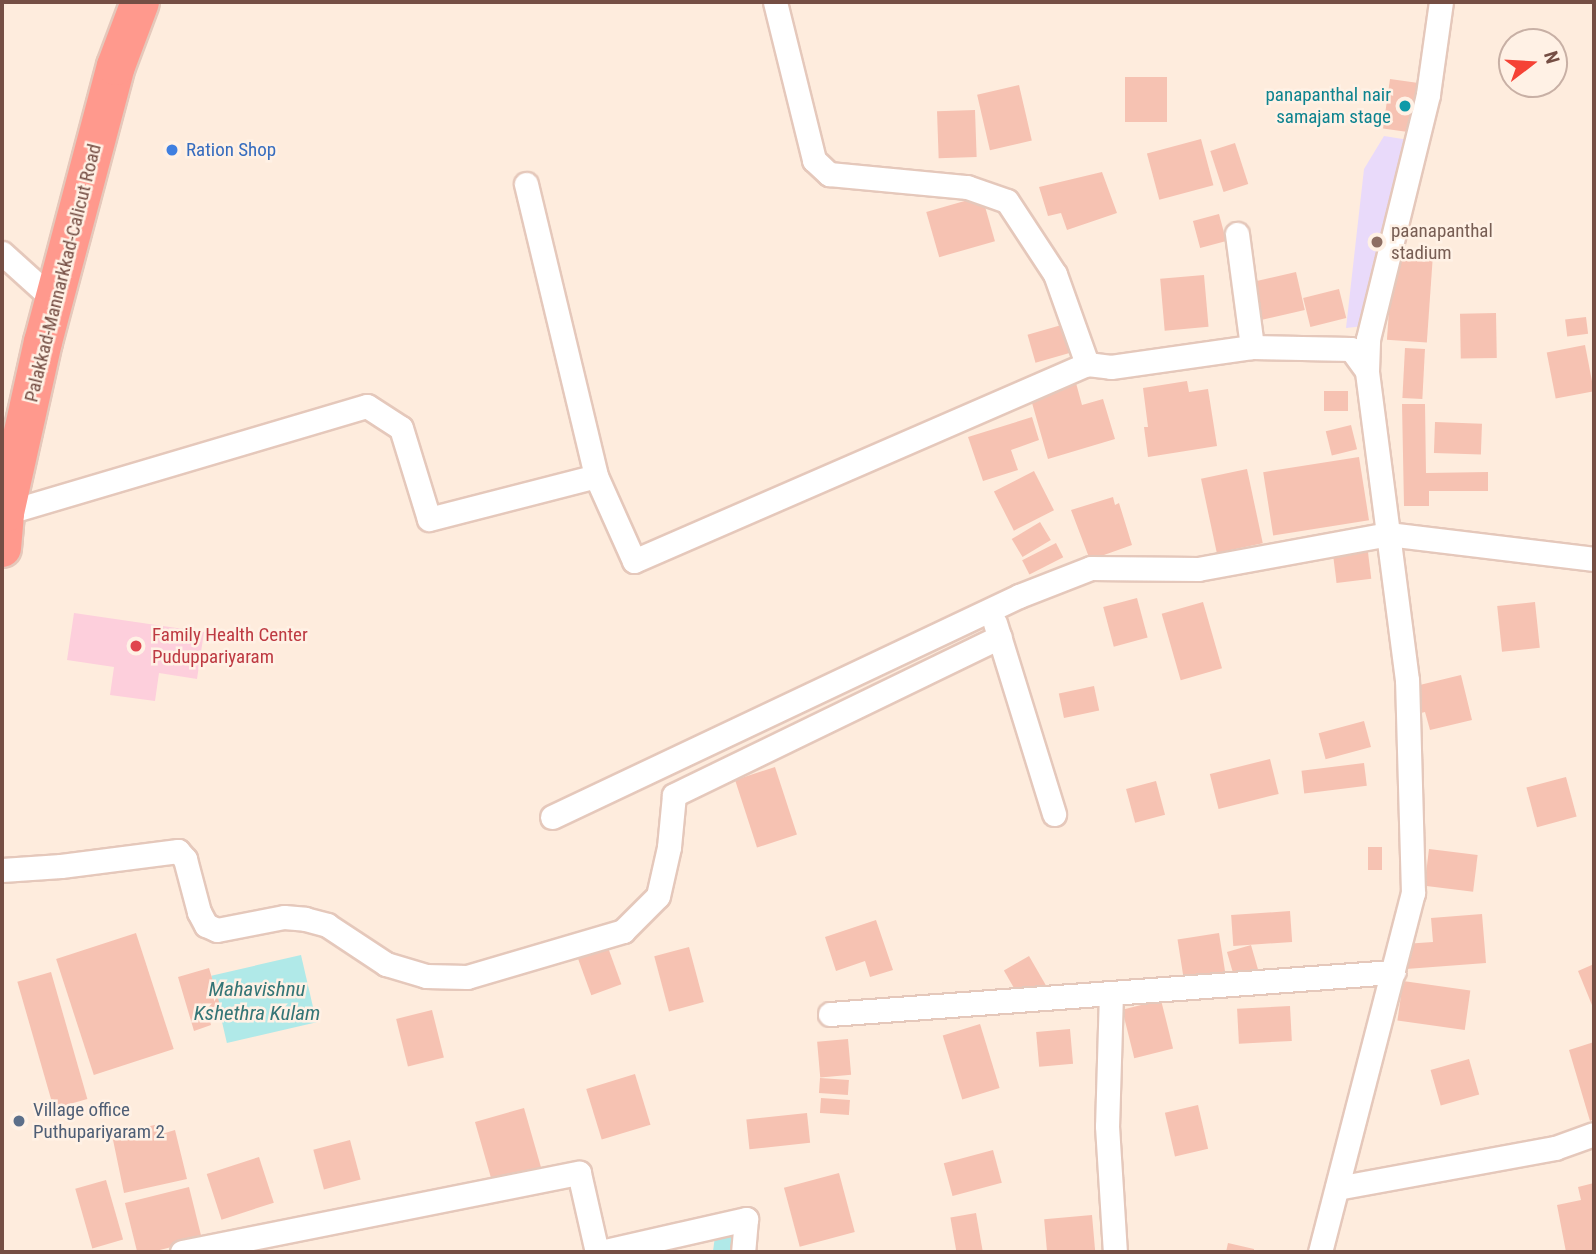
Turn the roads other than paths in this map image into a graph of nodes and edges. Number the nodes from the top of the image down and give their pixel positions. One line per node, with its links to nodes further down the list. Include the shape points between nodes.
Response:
1 (140, 2): 7 (highway, Palakkad-Mannarkkad-Calicut Road, via 116,66)
2 (775, 2): 9 (street, via 814,160 829,174 967,187 1007,201 1055,274)
3 (1441, 2): 10 (street, via 1428,94 1368,340)
4 (526, 184): 11 (street)
5 (1237, 234): 8 (street)
6 (2, 253): 7 (street)
7 (54, 300): 12 (highway, Palakkad-Mannarkkad-Calicut Road)
8 (1252, 346): 9 (street, via 1111,367); 10 (street, via 1351,349)
9 (1087, 363): 11 (street, via 634,561)
10 (1367, 371): 13 (street)
11 (596, 476): 12 (street, via 429,519 401,429 367,406)
12 (3, 531)
13 (1388, 534): 14 (street); 15 (street, via 1198,569 1091,568); 20 (street, via 1407,680 1413,893)
14 (1594, 559)
15 (991, 610): 16 (street); 18 (street)
16 (1000, 637): 17 (street); 19 (street, via 674,795 669,848 657,896 623,931 467,977 426,976 386,964 327,925 305,919 284,917 217,930 205,925 185,859 178,850)
17 (1054, 814)
18 (552, 817)
19 (2, 870)
20 (1392, 972): 21 (street); 24 (street)
21 (1111, 993): 22 (street); 28 (street, via 1107,1126)
22 (830, 1014)
23 (1594, 1134): 24 (street, via 1555,1148)
24 (1337, 1188): 29 (street)
25 (181, 1252): 26 (street, via 579,1173)
26 (599, 1252): 27 (street, via 746,1219)
27 (743, 1252)
28 (1115, 1252)
29 (1320, 1252)

